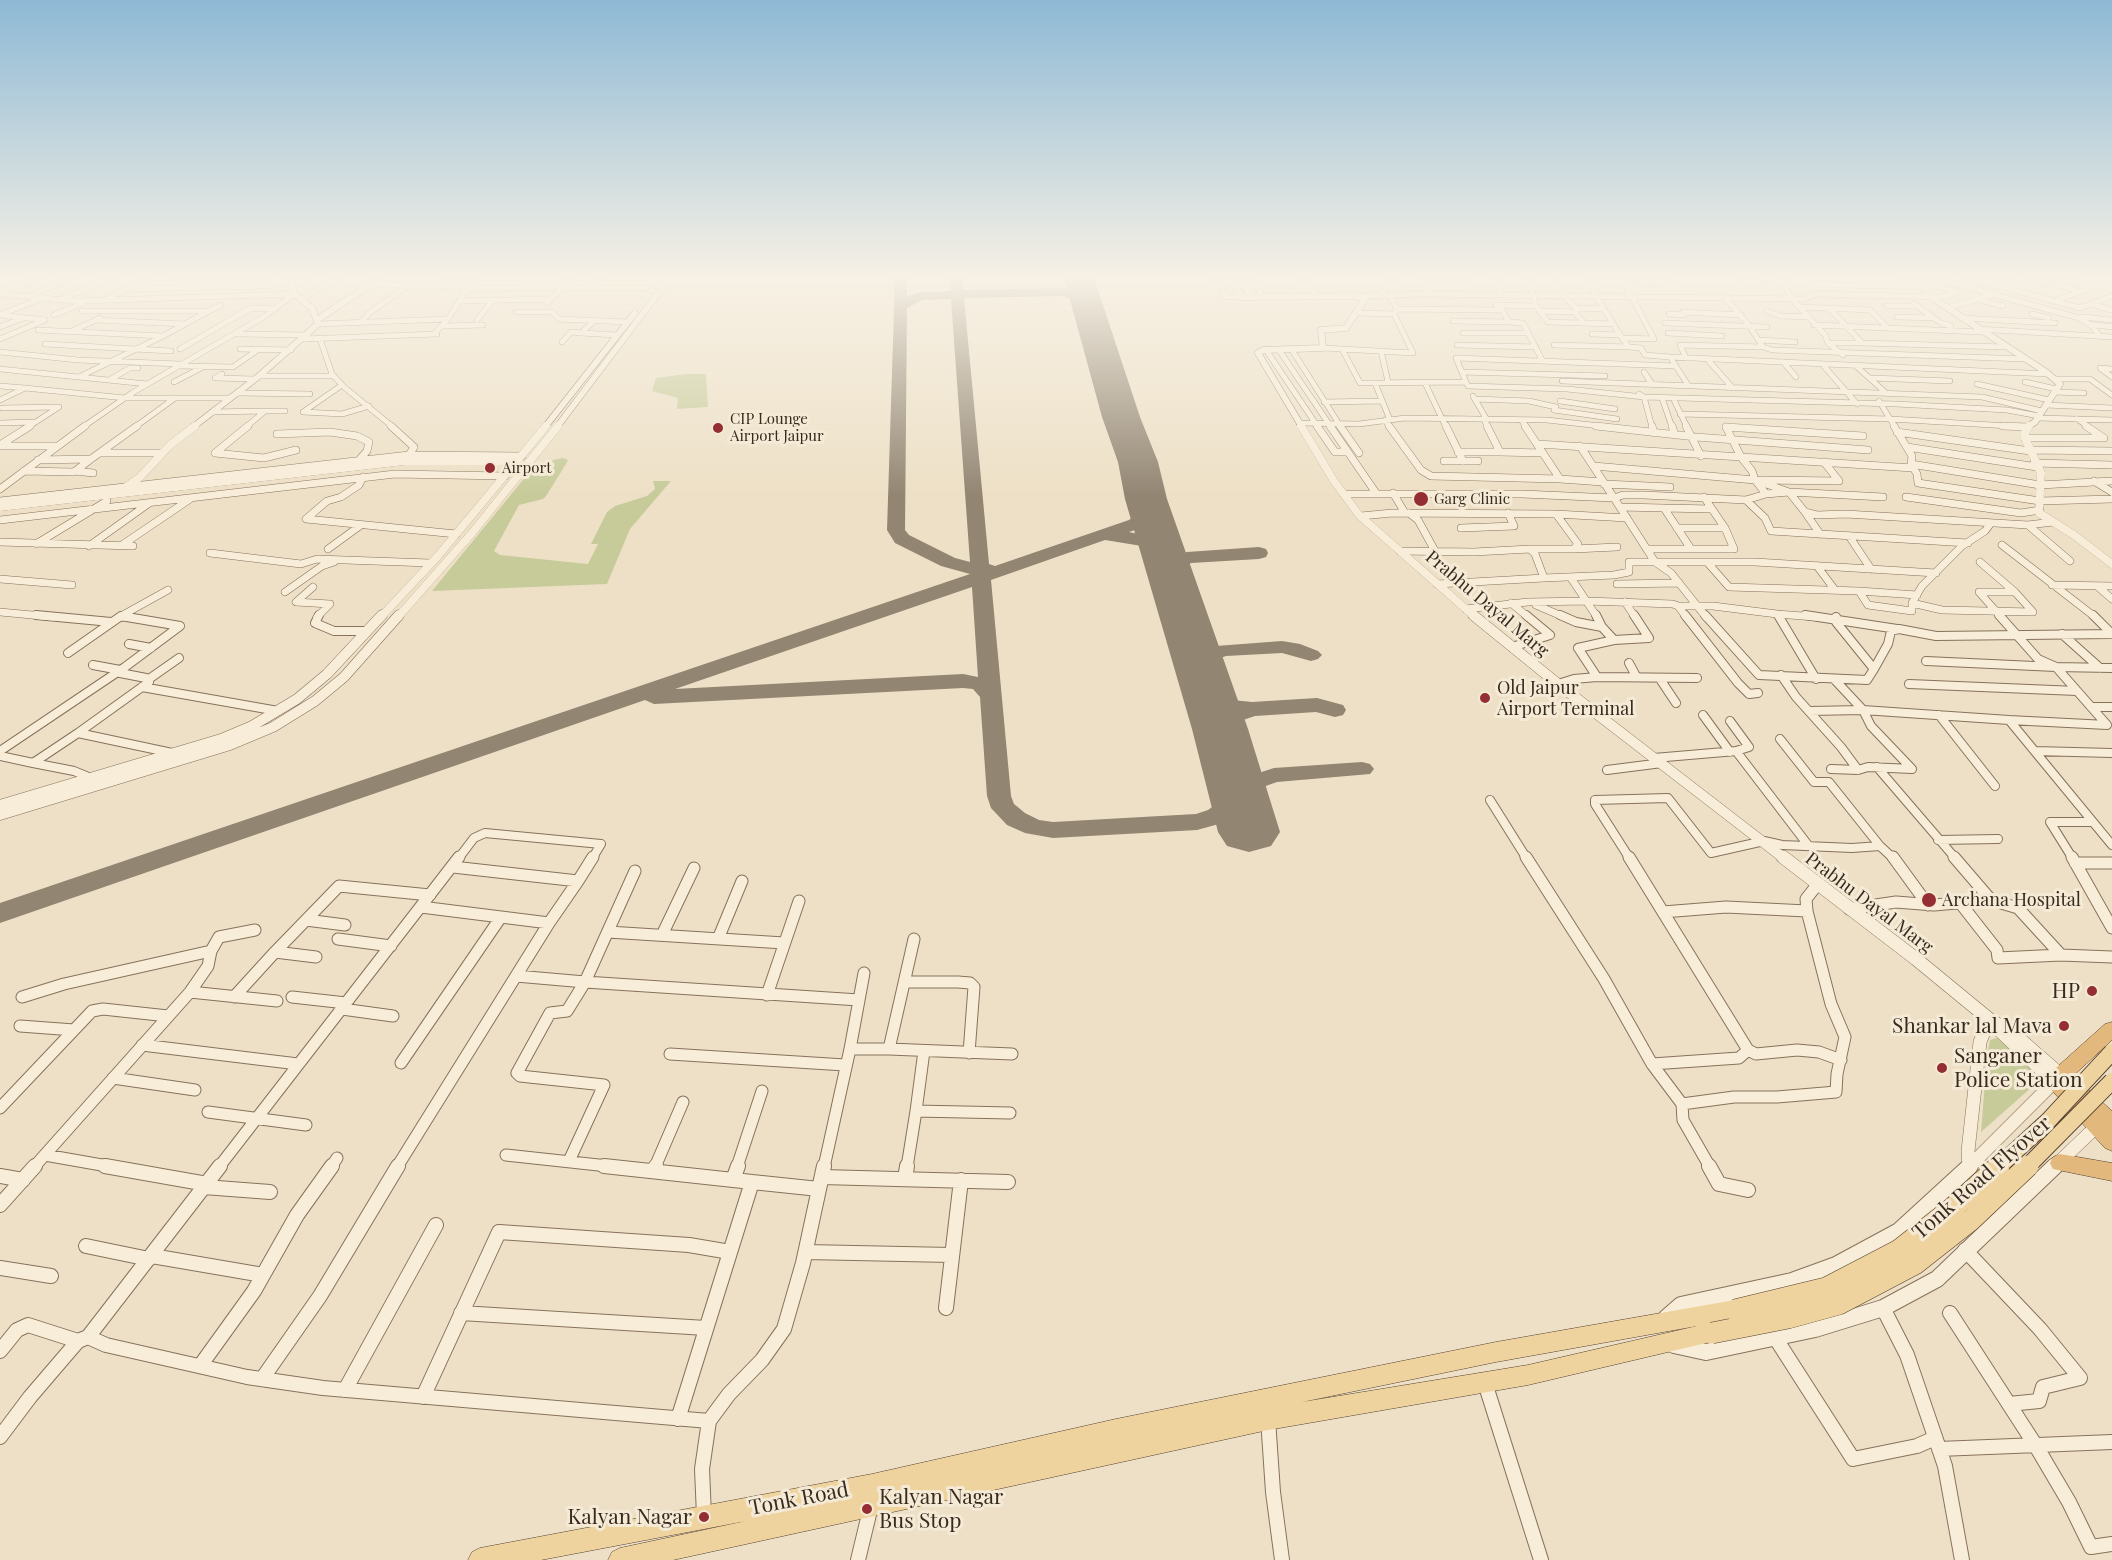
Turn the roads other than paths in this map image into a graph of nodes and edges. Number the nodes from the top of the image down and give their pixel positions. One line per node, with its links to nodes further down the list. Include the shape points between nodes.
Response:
1 (1266, 350): 139 (street)
2 (1279, 350): 140 (street)
3 (1292, 350): 111 (street)
4 (29, 351): 27 (street)
5 (136, 351): 37 (street)
6 (168, 351): 7 (street)
7 (171, 351): 40 (street)
8 (204, 351): 44 (street)
9 (256, 351): 48 (street, via 233,367)
10 (290, 351): 64 (street)
11 (323, 351): 59 (street)
12 (606, 351): 178 (street)
13 (611, 351): 178 (street)
14 (1264, 351): 138 (street, Prabhu Dayal Marg, via 1258,353)
15 (1343, 351): 73 (street, via 1360,383)
16 (1377, 351): 17 (street)
17 (1381, 351): 18 (street); 71 (street)
18 (1412, 351)
19 (1538, 351): 35 (street)
20 (1592, 351): 42 (street)
21 (1643, 351): 29 (street, via 1645,355)
22 (1683, 351): 31 (street)
23 (1786, 351): 28 (street)
24 (1838, 351): 28 (street)
25 (2012, 351): 33 (street)
26 (0, 352): 27 (street)
27 (21, 354): 30 (street)
28 (1842, 354): 33 (street); 46 (street)
29 (1670, 357): 31 (street); 45 (street)
30 (59, 358): 37 (street); 39 (street)
31 (1686, 358): 32 (street)
32 (1707, 358): 36 (street); 85 (street)
33 (2025, 359): 61 (street)
34 (1531, 360): 35 (street); 53 (street, via 1456,358); 55 (street)
35 (1542, 360): 42 (street)
36 (1741, 360): 38 (street); 50 (street)
37 (114, 362): 40 (street); 58 (street)
38 (1783, 362): 43 (street); 60 (street)
39 (49, 363)
40 (148, 363): 41 (street)
41 (157, 363): 44 (street); 67 (street, via 150,368 130,368)
42 (1598, 363): 45 (street); 68 (street)
43 (1822, 364): 46 (street); 88 (street)
44 (179, 365): 48 (street); 76 (street)
45 (1676, 366): 82 (street)
46 (1855, 366): 61 (street); 65 (street)
47 (39, 367): 52 (street)
48 (204, 367): 70 (street)
49 (0, 369): 52 (street)
50 (1749, 369)
51 (2112, 369): 62 (street, via 2100,368)
52 (29, 371): 58 (street)
53 (1462, 372): 55 (street); 78 (street)
54 (1644, 372): 79 (street)
55 (1539, 373): 57 (street)
56 (222, 374): 63 (street)
57 (1557, 374): 68 (street); 69 (street)
58 (81, 376): 67 (street)
59 (334, 376): 64 (street); 81 (street)
60 (1796, 377)
61 (2052, 377): 89 (street, via 2060,384); 98 (street, via 2090,379)
62 (2112, 377)
63 (215, 378): 64 (street); 77 (street)
64 (257, 378): 93 (street)
65 (1871, 378): 91 (street); 99 (street, via 1948,378)
66 (1972, 378): 80 (street)
67 (111, 379): 76 (street)
68 (1607, 379): 69 (street); 75 (street)
69 (1562, 381): 87 (street)
70 (174, 382)
71 (1388, 382): 73 (street); 74 (street)
72 (2025, 382): 89 (street)
73 (1374, 383): 109 (street)
74 (1425, 383): 78 (street); 127 (street)
75 (1626, 383): 79 (street); 104 (street)
76 (147, 384): 101 (street)
77 (204, 384)
78 (1467, 384): 87 (street); 107 (street)
79 (1652, 384): 82 (street)
80 (1977, 384): 100 (street); 120 (street)
81 (342, 385): 114 (street); 114 (street, via 303,412 342,414)
82 (1688, 385): 85 (street)
83 (1921, 385): 97 (street)
84 (0, 386): 86 (street)
85 (1731, 386): 88 (street)
86 (25, 388): 92 (street); 108 (street)
87 (1568, 389): 96 (street); 115 (street)
88 (1846, 390): 90 (street); 112 (street)
89 (2055, 391): 94 (street); 120 (street)
90 (1873, 392): 91 (street); 113 (street)
91 (1885, 392): 97 (street)
92 (76, 393): 101 (street); 116 (street)
93 (237, 393): 95 (street); 103 (street)
94 (2084, 393)
95 (310, 394)
96 (1612, 394): 104 (street); 119 (street)
97 (1930, 394): 99 (street)
98 (2112, 395)
99 (1963, 396): 100 (street)
100 (1984, 397): 120 (street)
101 (125, 398): 102 (street); 154 (street)
102 (176, 398): 103 (street); 163 (street)
103 (230, 398): 123 (street)
104 (1644, 398): 105 (street); 145 (street)
105 (1662, 398): 106 (street); 147 (street)
106 (1673, 398): 110 (street); 124 (street)
107 (1475, 399): 115 (street); 131 (street)
108 (0, 400)
109 (1382, 401): 111 (street); 130 (street)
110 (1748, 401): 112 (street); 125 (street)
111 (1324, 402): 141 (street)
112 (1857, 404): 113 (street)
113 (1881, 405): 120 (street); 126 (street)
114 (369, 406): 168 (street, via 414,447)
115 (1556, 406): 119 (street); 128 (street); 132 (street)
116 (59, 407): 117 (street); 137 (street)
117 (2, 408)
118 (2112, 408): 120 (street)
119 (1615, 409): 128 (street)
120 (2043, 410): 129 (street); 142 (street)
121 (265, 411): 122 (street); 123 (street); 157 (street, via 215,453 264,458)
122 (285, 411)
123 (213, 412): 164 (street)
124 (1680, 414): 125 (street); 148 (street)
125 (1759, 417): 126 (street)
126 (1890, 418): 134 (street); 144 (street)
127 (1442, 419): 130 (street); 131 (street); 161 (street)
128 (1617, 419): 143 (street)
129 (2077, 419): 135 (street); 150 (street, via 2104,438)
130 (1388, 420): 141 (street); 187 (street, via 1421,470 1434,477)
131 (1486, 420): 133 (street); 162 (street)
132 (1547, 420): 133 (street); 143 (street)
133 (1522, 421): 153 (street)
134 (1934, 421): 142 (street); 149 (street)
135 (2110, 421)
136 (0, 423): 137 (street)
137 (35, 423): 152 (street)
138 (1299, 423): 139 (street); 169 (street, Prabhu Dayal Marg)
139 (1314, 423): 140 (street); 167 (street, via 1335,452)
140 (1327, 423): 141 (street); 167 (street)
141 (1338, 423): 165 (street)
142 (2027, 427): 150 (street)
143 (1620, 429): 145 (street)
144 (1897, 432): 149 (street); 156 (street)
145 (1654, 433): 147 (street)
146 (277, 434): 174 (street, via 330,432 357,436 369,442)
147 (1675, 435): 148 (street)
148 (1690, 436): 151 (street); 170 (street)
149 (1940, 438): 159 (street)
150 (2025, 438): 159 (street)
151 (1732, 439): 158 (street); 158 (street, via 1726,427 1862,433); 171 (street)
152 (2, 443): 154 (street)
153 (1538, 444): 155 (street); 166 (street)
154 (55, 446): 173 (street)
155 (1580, 446): 170 (street); 182 (street)
156 (1907, 447): 180 (street); 183 (street)
157 (296, 450)
158 (1868, 450): 179 (street)
159 (2030, 450): 160 (street); 180 (street)
160 (2112, 451)
161 (1458, 452): 162 (street); 175 (street)
162 (1500, 452): 166 (street)
163 (100, 453): 164 (street); 172 (street)
164 (162, 453): 197 (street)
165 (1359, 453)
166 (1543, 453): 189 (street)
167 (1347, 454): 169 (street); 204 (street)
168 (409, 455): 174 (street); 178 (street)
169 (1318, 455): 203 (street, Prabhu Dayal Marg)
170 (1701, 456): 171 (street)
171 (1742, 457): 177 (street); 190 (street)
172 (91, 459): 173 (street); 185 (street)
173 (38, 460): 184 (street)
174 (359, 460): 197 (street)
175 (1463, 461): 176 (street); 187 (street, via 1444,461)
176 (1478, 461)
177 (1824, 462): 179 (street); 191 (street, via 1839,481)
178 (519, 465): 188 (street); 202 (street, via 405,461); 216 (street, via 400,467); 239 (street); 265 (street)
179 (1873, 465): 183 (street)
180 (2036, 465): 181 (street); 195 (street, via 2041,473)
181 (2112, 465)
182 (1594, 466): 190 (street); 194 (street)
183 (1912, 466): 195 (street); 218 (street, via 1918,483)
184 (24, 471): 185 (street); 198 (street)
185 (74, 472): 186 (street)
186 (93, 473)
187 (1456, 475): 189 (street); 205 (street)
188 (363, 477): 211 (street); 234 (street, via 359,485 327,501 306,519)
189 (1560, 479): 194 (street)
190 (1755, 480): 191 (street); 199 (street); 206 (street)
191 (1806, 480): 207 (street)
192 (2112, 480): 193 (street)
193 (2094, 481): 195 (street); 200 (street)
194 (1603, 483): 196 (street); 212 (street)
195 (2040, 484): 218 (street)
196 (1670, 487)
197 (125, 488): 202 (street); 215 (street)
198 (0, 489)
199 (1789, 492): 206 (street); 207 (street); 224 (street)
200 (2112, 492)
201 (1393, 493): 204 (street); 205 (street); 226 (street)
202 (116, 494): 216 (street); 219 (street)
203 (1344, 494): 204 (street); 229 (street, Prabhu Dayal Marg)
204 (1376, 494)
205 (1462, 494): 212 (street)
206 (1766, 494): 214 (street)
207 (1816, 494): 210 (street)
208 (1906, 496): 218 (street, via 2021,513)
209 (1704, 497): 212 (street); 214 (street); 222 (street)
210 (1883, 497)
211 (191, 498): 217 (street); 248 (street)
212 (1614, 498): 220 (street)
213 (2112, 499): 218 (street)
214 (1746, 500): 240 (street, via 1765,518 1771,531)
215 (0, 501)
216 (107, 501): 223 (street); 225 (street)
217 (150, 503): 223 (street); 246 (street)
218 (2040, 505): 232 (street, via 2039,513)
219 (0, 507)
220 (1620, 507): 221 (street); 230 (street)
221 (1664, 508): 222 (street); 237 (street)
222 (1712, 509): 238 (street)
223 (93, 510): 231 (street); 244 (street)
224 (1805, 512): 233 (street); 240 (street)
225 (0, 513)
226 (1407, 513): 227 (street); 229 (street); 256 (street, via 1419,520)
227 (1508, 513): 228 (street); 236 (street, via 1514,526)
228 (1556, 514): 230 (street); 252 (street, via 1578,544)
229 (1361, 516): 255 (street, Prabhu Dayal Marg)
230 (1627, 518): 253 (street)
231 (0, 520)
232 (2054, 522): 235 (street); 263 (street)
233 (1991, 523): 235 (street); 243 (street)
234 (361, 525): 239 (street); 250 (street)
235 (2028, 525): 259 (street)
236 (1461, 528)
237 (1677, 528): 238 (street); 254 (street)
238 (1725, 528): 254 (street, via 1734,549)
239 (456, 534): 264 (street)
240 (1820, 534): 241 (street)
241 (1849, 536): 243 (street); 267 (street)
242 (0, 542): 244 (street)
243 (1968, 543): 268 (street)
244 (36, 544): 246 (street)
245 (2002, 545): 277 (street)
246 (89, 546): 248 (street)
247 (133, 546): 248 (street)
248 (120, 547)
249 (1617, 547): 252 (street)
250 (328, 549)
251 (1530, 549): 252 (street); 256 (street); 270 (street)
252 (1574, 549)
253 (1647, 549): 254 (street); 260 (street)
254 (1691, 549)
255 (1400, 551): 256 (street); 274 (street, Prabhu Dayal Marg)
256 (1435, 551)
257 (210, 553): 258 (street, via 301,564 317,559)
258 (343, 560): 264 (street); 284 (street, via 322,566)
259 (2070, 561)
260 (1656, 562): 261 (street); 269 (street, via 1629,562 1629,572); 273 (street)
261 (1707, 562): 266 (street); 282 (street, via 1729,587)
262 (1980, 562): 285 (street)
263 (2112, 564)
264 (429, 565): 265 (street); 306 (street)
265 (442, 566): 307 (street)
266 (1817, 566): 267 (street); 282 (street)
267 (1871, 569): 268 (street)
268 (1936, 573): 286 (street)
269 (1610, 576): 271 (street); 275 (street)
270 (1544, 578): 271 (street); 274 (street)
271 (1571, 578): 288 (street)
272 (0, 579): 276 (street)
273 (1678, 583): 275 (street); 293 (street)
274 (1437, 584): 296 (street, Prabhu Dayal Marg)
275 (1617, 584): 290 (street)
276 (72, 585)
277 (2052, 585): 278 (street); 310 (street)
278 (2097, 585): 279 (street); 287 (street)
279 (2112, 586)
280 (314, 587): 306 (street, via 296,602 330,604 315,623 334,631)
281 (168, 590): 301 (street)
282 (1835, 590): 283 (street)
283 (1859, 591): 286 (street); 294 (street)
284 (285, 592)
285 (2015, 592): 298 (street, via 1979,592); 298 (street, via 2033,612)
286 (1917, 595): 292 (street)
287 (2112, 599)
288 (1587, 601): 289 (street); 290 (street); 304 (street)
289 (1528, 602): 291 (street); 304 (street, via 1576,622)
290 (1628, 602): 295 (street); 311 (street, via 1649,638)
291 (1512, 603): 296 (street); 313 (street, via 1550,635)
292 (1912, 603): 294 (street, via 1912,611); 298 (street, via 1942,610)
293 (1697, 605): 295 (street); 299 (street); 325 (street, via 1759,675)
294 (1868, 605): 300 (street)
295 (1678, 606): 337 (street, via 1738,683 1749,694)
296 (1466, 609): 313 (street, Prabhu Dayal Marg)
297 (0, 612): 303 (street)
298 (1995, 612): 308 (street)
299 (1777, 614): 302 (street); 331 (street)
300 (1872, 614)
301 (121, 616): 303 (street); 314 (street, via 180,626)
302 (1836, 619): 305 (street); 323 (street)
303 (111, 622): 315 (street)
304 (1602, 627): 311 (street)
305 (1899, 629): 308 (street, via 1936,636); 323 (street, via 1891,631)
306 (366, 631): 307 (street); 342 (street, via 327,674)
307 (384, 632): 367 (street, via 344,677 273,727 230,745)
308 (2015, 634): 309 (street); 320 (street, via 2038,659)
309 (2062, 634): 310 (street); 321 (street)
310 (2112, 634)
311 (1614, 640): 326 (street, via 1574,649)
312 (129, 644): 314 (street)
313 (1512, 647): 333 (street, Prabhu Dayal Marg)
314 (151, 648): 324 (street)
315 (68, 653)
316 (179, 658): 329 (street)
317 (1926, 661): 320 (street)
318 (1629, 663): 327 (street)
319 (93, 665): 324 (street)
320 (2056, 667): 321 (street); 336 (street)
321 (2100, 668): 322 (street)
322 (2112, 668)
323 (1874, 669): 332 (street, via 1867,680)
324 (118, 671): 329 (street); 351 (street)
325 (1781, 675): 331 (street); 343 (street)
326 (1597, 676): 327 (street); 333 (street)
327 (1636, 676): 330 (street)
328 (1697, 678): 330 (street)
329 (149, 679): 335 (street)
330 (1660, 679): 338 (street)
331 (1816, 679): 332 (street)
332 (1834, 679): 341 (street)
333 (1558, 684): 357 (street, Prabhu Dayal Marg)
334 (1909, 684): 336 (street)
335 (142, 687): 342 (street); 349 (street)
336 (2077, 691): 340 (street)
337 (1758, 693)
338 (1676, 702)
339 (2112, 706): 340 (street)
340 (2091, 707): 348 (street)
341 (1863, 710): 343 (street); 345 (street); 359 (street, via 1871,726 1912,769)
342 (278, 711): 354 (street, via 221,739)
343 (1809, 711): 362 (street)
344 (1703, 715): 353 (street)
345 (1939, 715): 346 (street); 364 (street)
346 (2009, 720): 348 (street); 352 (street)
347 (1730, 721): 353 (street, via 1749,747)
348 (2109, 727)
349 (78, 733): 354 (street); 358 (street)
350 (1780, 739): 374 (street, via 1814,782 1829,782)
351 (0, 751)
352 (2035, 751): 355 (street); 368 (street)
353 (1733, 752): 357 (street); 372 (street)
354 (172, 753): 363 (street)
355 (2112, 753)
356 (0, 756): 358 (street)
357 (1658, 760): 361 (street); 371 (street, Prabhu Dayal Marg)
358 (33, 763): 363 (street)
359 (1877, 767): 362 (street); 370 (street)
360 (1831, 769): 362 (street)
361 (1607, 770)
362 (1858, 770)
363 (91, 778): 365 (street)
364 (1995, 786)
365 (0, 799)
366 (1490, 800): 440 (street, via 1604,979)
367 (0, 815)
368 (2093, 822): 373 (street); 375 (street, via 2050,822)
369 (1998, 839): 370 (street)
370 (1938, 840): 384 (street)
371 (1764, 842): 372 (street); 382 (street, Prabhu Dayal Marg); 391 (street, via 1711,853 1668,798 1595,800 1601,817)
372 (1808, 845): 374 (street)
373 (2112, 845)
374 (1880, 846): 387 (street, via 1897,861)
375 (2075, 863): 376 (street); 396 (street)
376 (2112, 863)
377 (453, 867): 380 (street); 380 (street, via 474,838 485,833 601,844); 383 (street)
378 (694, 868): 399 (street)
379 (635, 871): 398 (street)
380 (578, 881): 394 (street)
381 (742, 881): 401 (street)
382 (1817, 885): 389 (street, Prabhu Dayal Marg); 390 (street, via 1806,899)
383 (430, 896): 388 (street); 393 (street, via 339,886)
384 (1991, 900): 386 (street); 407 (street, via 2018,908)
385 (799, 901): 403 (street)
386 (1961, 904): 387 (street); 407 (street, via 1997,950 1998,958)
387 (1928, 905): 389 (street, via 1896,902)
388 (421, 907): 392 (street); 404 (street)
389 (1850, 909): 424 (street, Prabhu Dayal Marg)
390 (1807, 910): 391 (street, via 1726,907); 437 (street, via 1831,1004 1845,1037)
391 (1663, 912): 431 (street)
392 (501, 917): 394 (street); 438 (street)
393 (306, 920): 395 (street); 406 (street)
394 (549, 923): 411 (street)
395 (345, 925)
396 (2112, 928)
397 (255, 930): 405 (street, via 219,937)
398 (608, 932): 399 (street); 412 (street)
399 (662, 935): 401 (street)
400 (338, 939): 404 (street)
401 (718, 939): 403 (street)
402 (915, 939): 413 (street)
403 (784, 943): 415 (street)
404 (391, 946): 421 (street)
405 (211, 951): 414 (street, via 208,966); 416 (street)
406 (275, 952): 408 (street); 417 (street)
407 (2061, 955): 409 (street)
408 (316, 957)
409 (2112, 957)
410 (864, 973): 419 (street)
411 (516, 976): 412 (street); 498 (street, via 320,1296)
412 (585, 982): 415 (street); 460 (street, via 567,1011 550,1013 517,1075 604,1085)
413 (905, 982): 430 (street); 434 (street, via 958,982 974,987)
414 (190, 992): 417 (street); 422 (street)
415 (767, 995): 419 (street)
416 (22, 997)
417 (234, 997): 420 (street)
418 (292, 997): 421 (street)
419 (859, 1000): 429 (street)
420 (277, 1001)
421 (344, 1006): 423 (street); 439 (street)
422 (168, 1016): 427 (street, via 103,1009 92,1011); 428 (street)
423 (393, 1016)
424 (1989, 1019): 443 (street, Prabhu Dayal Marg, via 2006,1039); 462 (street, via 1980,1042)
425 (20, 1026): 427 (street)
426 (2112, 1029): 443 (highway)
427 (74, 1030): 449 (street)
428 (142, 1045): 439 (street); 442 (street)
429 (850, 1049): 430 (street); 441 (street)
430 (889, 1049): 432 (street)
431 (1748, 1050): 437 (street, via 1756,1054 1819,1052); 440 (street, via 1739,1058)
432 (924, 1051): 434 (street); 450 (street)
433 (2112, 1052): 491 (main road, Tonk Road Flyover, bridge, via 2040,1128 1954,1207 1899,1250 1826,1288 1735,1310)
434 (969, 1053): 436 (street)
435 (670, 1054): 441 (street)
436 (1012, 1054)
437 (1841, 1060): 448 (street, via 1836,1092)
438 (401, 1063)
439 (298, 1064): 453 (street)
440 (1652, 1064): 448 (street)
441 (845, 1065): 472 (street)
442 (112, 1078): 445 (street); 457 (street)
443 (2058, 1079): 454 (highway); 462 (street)
444 (2112, 1081): 495 (main road, Tonk Road Flyover, bridge, via 1971,1220 1915,1264 1839,1304)
445 (195, 1090)
446 (762, 1091): 468 (street)
447 (683, 1102): 463 (street)
448 (1682, 1104): 474 (street, via 1683,1120 1719,1184)
449 (0, 1108)
450 (915, 1111): 452 (street); 466 (street)
451 (208, 1113): 453 (street)
452 (1010, 1113)
453 (256, 1118): 455 (street); 473 (street)
454 (2107, 1119): 456 (highway); 461 (street)
455 (306, 1125)
456 (2112, 1142)
457 (45, 1155): 467 (street); 473 (street)
458 (506, 1155): 460 (street)
459 (336, 1158): 485 (street)
460 (568, 1161): 463 (street)
461 (2060, 1163): 464 (highway); 479 (street)
462 (1969, 1167): 491 (street, via 1899,1231 1864,1251 1792,1281 1681,1305)
463 (654, 1170): 468 (street)
464 (2112, 1172)
465 (0, 1176): 467 (street)
466 (905, 1179): 469 (street); 472 (street)
467 (23, 1180): 476 (street)
468 (732, 1180): 470 (street)
469 (961, 1180): 471 (street); 482 (street)
470 (752, 1182): 472 (street); 480 (street)
471 (1008, 1182)
472 (821, 1183): 481 (street)
473 (206, 1186): 475 (street); 483 (street)
474 (1748, 1190)
475 (270, 1192)
476 (0, 1205)
477 (436, 1225): 500 (street)
478 (86, 1246): 483 (street)
479 (1965, 1250): 488 (street, via 1936,1279); 502 (street, via 2080,1378 2043,1387 2039,1401)
480 (730, 1252): 489 (street, via 689,1245 498,1232); 492 (street)
481 (806, 1252): 482 (street); 505 (street, via 784,1329)
482 (951, 1255): 487 (street)
483 (150, 1258): 485 (street); 493 (street)
484 (0, 1268): 486 (street)
485 (263, 1275): 497 (street)
486 (51, 1276)
487 (946, 1308)
488 (1883, 1308): 495 (street, via 1815,1329 1706,1352); 508 (street, via 1907,1355)
489 (461, 1313): 492 (street); 501 (street)
490 (1950, 1313): 502 (street)
491 (1661, 1322): 511 (main road, Tonk Road, via 1496,1352)
492 (706, 1328): 503 (street)
493 (83, 1339): 496 (street, via 28,1325 17,1330); 497 (street); 506 (street)
494 (1778, 1342): 508 (street, via 1853,1460)
495 (1672, 1344): 499 (main road, Tonk Road Flyover)
496 (0, 1351)
497 (200, 1366): 498 (street)
498 (262, 1379): 500 (street)
499 (1485, 1383): 504 (main road, Tonk Road); 517 (street)
500 (345, 1390): 501 (street)
501 (423, 1397): 503 (street)
502 (2009, 1404): 509 (street)
503 (678, 1419): 505 (street)
504 (1268, 1419): 510 (main road, Tonk Road); 516 (street)
505 (709, 1421): 511 (street, via 702,1469)
506 (0, 1437)
507 (2112, 1442): 509 (street)
508 (1937, 1444): 509 (street); 518 (street, via 1945,1466)
509 (2036, 1446): 512 (street, via 2091,1547)
510 (871, 1506): 513 (main road, Tonk Road); 515 (street)
511 (705, 1517): 514 (main road, Tonk Road)
512 (2112, 1544)
513 (633, 1559)
514 (480, 1560)
515 (858, 1560)
516 (1282, 1560)
517 (1541, 1560)
518 (1962, 1560)

